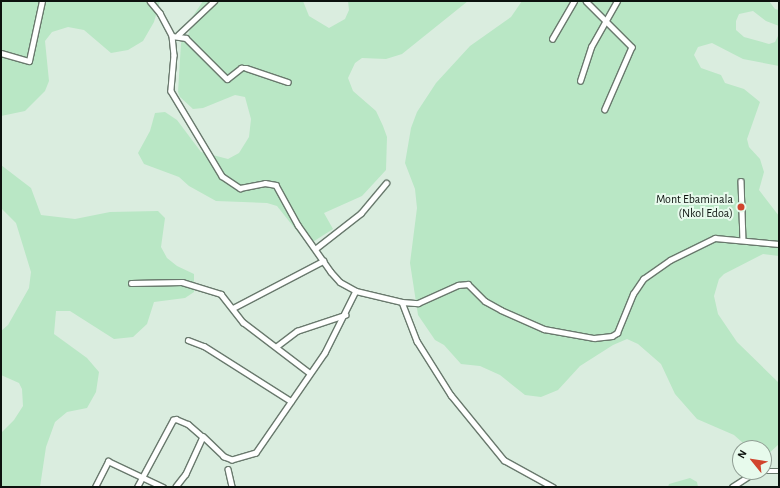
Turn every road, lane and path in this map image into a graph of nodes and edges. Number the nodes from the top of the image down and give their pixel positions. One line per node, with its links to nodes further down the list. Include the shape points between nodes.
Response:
1 (42, 1): 11 (street, via 29,61)
2 (150, 1): 9 (street, via 160,13)
3 (214, 1): 8 (street)
4 (574, 1): 10 (street)
5 (586, 1): 7 (street)
6 (617, 1): 7 (street)
7 (604, 22): 12 (street, via 591,47); 14 (street, via 632,47)
8 (178, 35): 9 (street); 13 (street, via 186,38 227,79 240,68 246,68)
9 (172, 36): 19 (street, via 174,55 170,87 222,176 240,188 265,183 276,185)
10 (552, 39)
11 (1, 53)
12 (580, 81)
13 (288, 82)
14 (605, 109)
15 (740, 181): 17 (street)
16 (386, 183): 19 (street, via 361,213)
17 (743, 240): 18 (street); 23 (street, via 710,238 653,270 633,294 617,333 612,336 594,338 544,329 485,301 468,284 458,285 418,303)
18 (779, 244)
19 (315, 249): 20 (street)
20 (323, 261): 22 (street, via 340,282); 24 (street)
21 (131, 283): 24 (street, via 171,281 197,284 221,294)
22 (356, 291): 23 (street); 25 (street)
23 (402, 302): 34 (street, via 417,341 451,395 504,460)
24 (233, 308): 27 (street, via 242,322)
25 (345, 316): 27 (street, via 297,331); 28 (street)
26 (188, 340): 29 (street, via 204,346)
27 (276, 346): 28 (street)
28 (310, 373): 29 (street)
29 (291, 400): 30 (street, via 263,445 256,453 246,458 232,460 224,457)
30 (203, 437): 32 (street, via 188,424 173,420); 38 (street, via 186,474)
31 (228, 469): 39 (street)
32 (142, 477): 35 (street, via 108,461); 36 (street); 37 (street)
33 (743, 480): 40 (street)
34 (551, 486)
35 (94, 487)
36 (137, 487)
37 (163, 487)
38 (176, 487)
39 (232, 487)
40 (732, 487)

